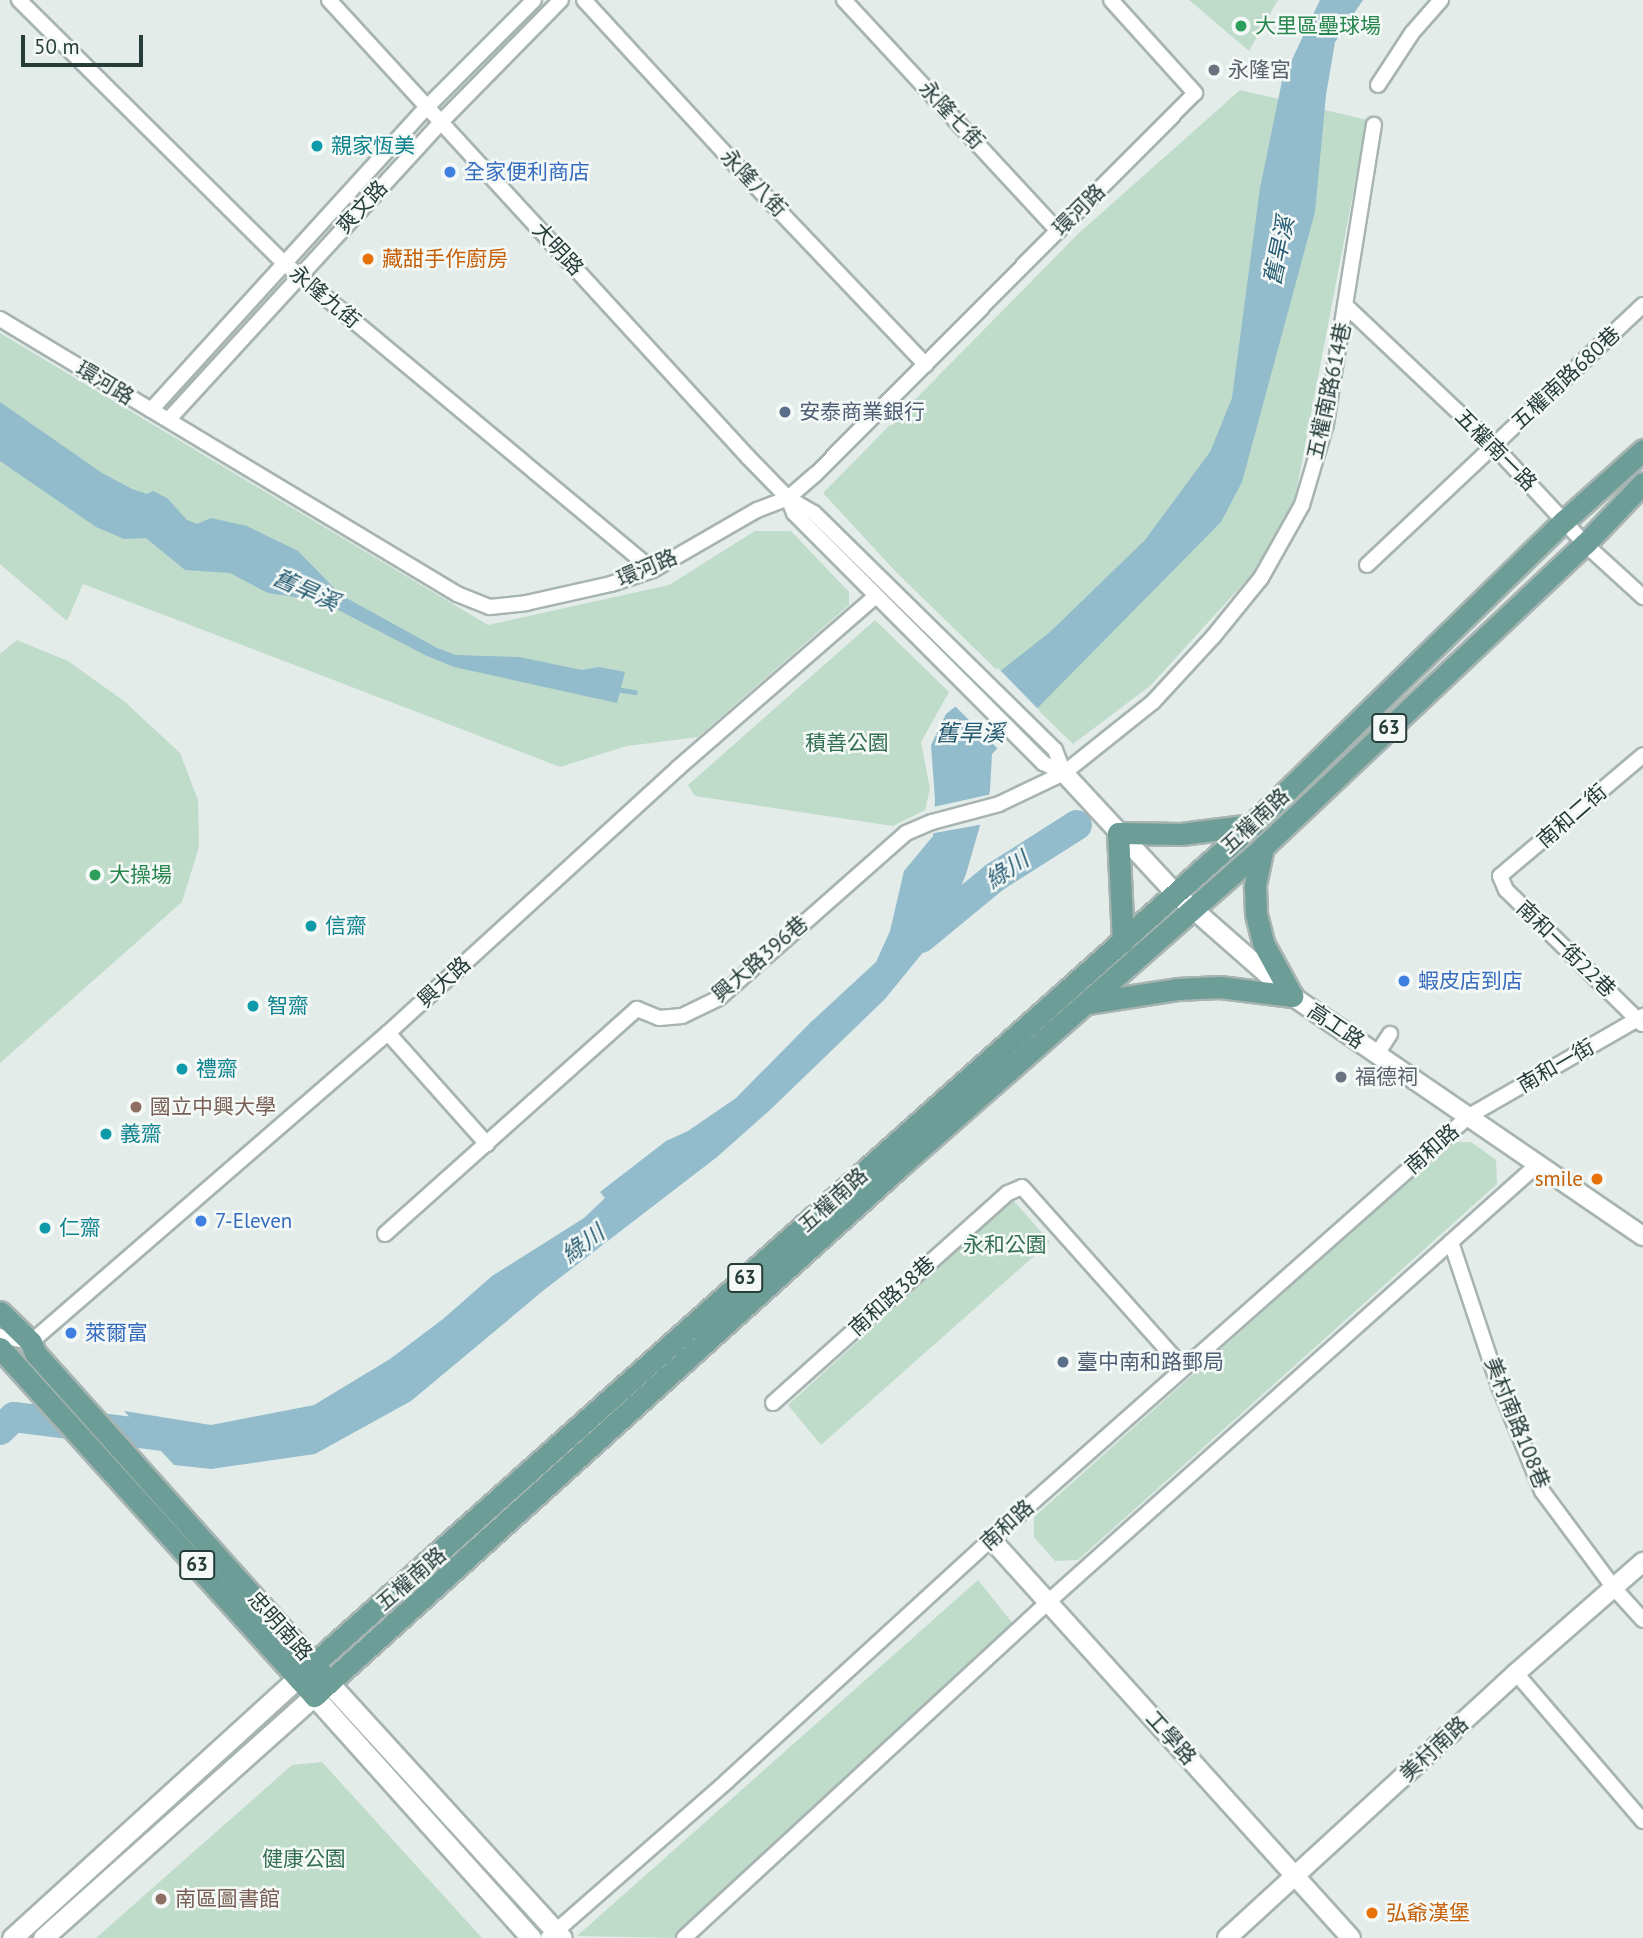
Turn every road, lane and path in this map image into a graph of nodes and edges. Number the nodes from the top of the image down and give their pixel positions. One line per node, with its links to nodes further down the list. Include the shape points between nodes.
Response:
1 (19, 0): 14 (street, 永隆九街)
2 (329, 0): 10 (street, 大明路)
3 (534, 0): 10 (street, 爽文路)
4 (561, 0): 11 (street, 爽文路)
5 (584, 0): 19 (street, 永隆八街)
6 (844, 0): 13 (street, 永隆七街)
7 (1111, 0): 13 (street, 環河路, via 1195,93)
8 (1441, 0): 9 (street, via 1412,33)
9 (1378, 85)
10 (427, 107): 11 (street, 大明路); 14 (street, 爽文路)
11 (441, 122): 15 (street, 爽文路); 25 (street, 大明路)
12 (1374, 125): 16 (street, 五權南路614巷)
13 (1058, 231): 19 (street, 環河路)
14 (283, 261): 15 (street, 永隆九街); 20 (street, 爽文路)
15 (299, 275): 21 (street, 爽文路); 29 (street, 永隆九街)
16 (1346, 306): 22 (street, 五權南一路); 35 (street, 五權南路614巷, via 1326,424 1302,505 1261,578 1153,702)
17 (1643, 306): 22 (street, 五權南路680巷)
18 (0, 319): 20 (street, 環河路)
19 (926, 365): 25 (street, 環河路)
20 (151, 410): 21 (street, 環河路)
21 (169, 419): 29 (street, 環河路, via 393,558 490,607 570,595)
22 (1494, 446): 26 (street, 五權南一路); 28 (street, 五權南路680巷)
23 (1643, 450): 26 (main road, 五權南路 / 63)
24 (1643, 483): 27 (main road, 五權南路 / 63)
25 (788, 498): 29 (street, 環河路, via 757,510); 30 (street, 大明路, via 794,513); 32 (street, 大明路, via 814,513)
26 (1564, 522): 27 (street, 五權南一路); 37 (main road, 五權南路 / 63)
27 (1584, 544): 31 (street, 五權南一路); 39 (main road, 五權南路 / 63)
28 (1367, 565)
29 (653, 570)
30 (876, 596): 34 (street, 大明路); 47 (street, 興大路, via 678,768)
31 (1643, 597)
32 (1055, 750): 35 (street, 高工路)
33 (1643, 755): 40 (street, 南和二街)
34 (1043, 763): 35 (street, 高工路)
35 (1064, 773): 36 (street, 五權南路614巷, via 999,804); 38 (street, 高工路)
36 (932, 822): 51 (street, 興大路396巷, via 906,833 877,856 719,998 682,1016 659,1018 637,1009)
37 (1252, 825): 38 (main road, via 1181,834); 41 (main road, 五權南路 / 63)
38 (1118, 833): 41 (street, 高工路); 43 (main road)
39 (1263, 847): 42 (main road, 五權南路 / 63); 44 (main road, via 1255,886 1256,914 1262,943)
40 (1500, 876): 46 (street, 南和一街22巷, via 1506,890)
41 (1176, 894): 42 (street, 高工路); 43 (main road, 五權南路 / 63)
42 (1193, 910): 44 (street, 高工路); 45 (main road, 五權南路 / 63)
43 (1123, 942): 68 (main road, 五權南路 / 63)
44 (1292, 996): 45 (main road, via 1220,987); 49 (street, 高工路)
45 (1087, 1003): 70 (main road, 五權南路 / 63, via 900,1166)
46 (1641, 1020): 50 (street, 南和一街)
47 (388, 1033): 51 (street); 60 (street, 興大路)
48 (1390, 1034): 49 (street)
49 (1377, 1054): 50 (street, 高工路)
50 (1469, 1116): 52 (street, 高工路); 61 (street, 南和路)
51 (486, 1144): 53 (street, 興大路396巷)
52 (1538, 1164): 54 (street, 高工路); 55 (street)
53 (385, 1234)
54 (1643, 1236)
55 (1451, 1242): 65 (street, 美村南路108巷, via 1499,1386 1542,1491); 66 (street)
56 (0, 1302): 60 (main road)
57 (0, 1312): 60 (main road, 忠明南路 / 63)
58 (0, 1336): 60 (street)
59 (0, 1348): 60 (main road, 忠明南路 / 63)
60 (29, 1354): 68 (main road, 忠明南路 / 63, via 139,1470); 68 (main road, 忠明南路 / 63, via 80,1434)
61 (1183, 1367): 62 (street, 南和路38巷, via 1022,1187 1008,1193); 63 (street, 南和路)
62 (773, 1403)
63 (991, 1539): 66 (street, 工學路); 74 (street, 南和路)
64 (1643, 1562): 65 (street, 美村南路)
65 (1614, 1588): 67 (street, 美村南路108巷); 69 (street, 美村南路)
66 (1048, 1602): 72 (street, 工學路); 73 (street)
67 (1643, 1620)
68 (306, 1671): 70 (main road, 忠明南路 / 63); 75 (main road, 五權南路)
69 (1516, 1673): 71 (street); 72 (street, 美村南路)
70 (321, 1690): 74 (main road, 忠明南路); 76 (main road, 五權南路); 77 (main road, 忠明南路)
71 (1643, 1821)
72 (1294, 1876): 78 (street, 美村南路); 79 (street, 工學路)
73 (693, 1935)
74 (555, 1936)
75 (12, 1938)
76 (43, 1938)
77 (531, 1938)
78 (1227, 1938)
79 (1351, 1938)

